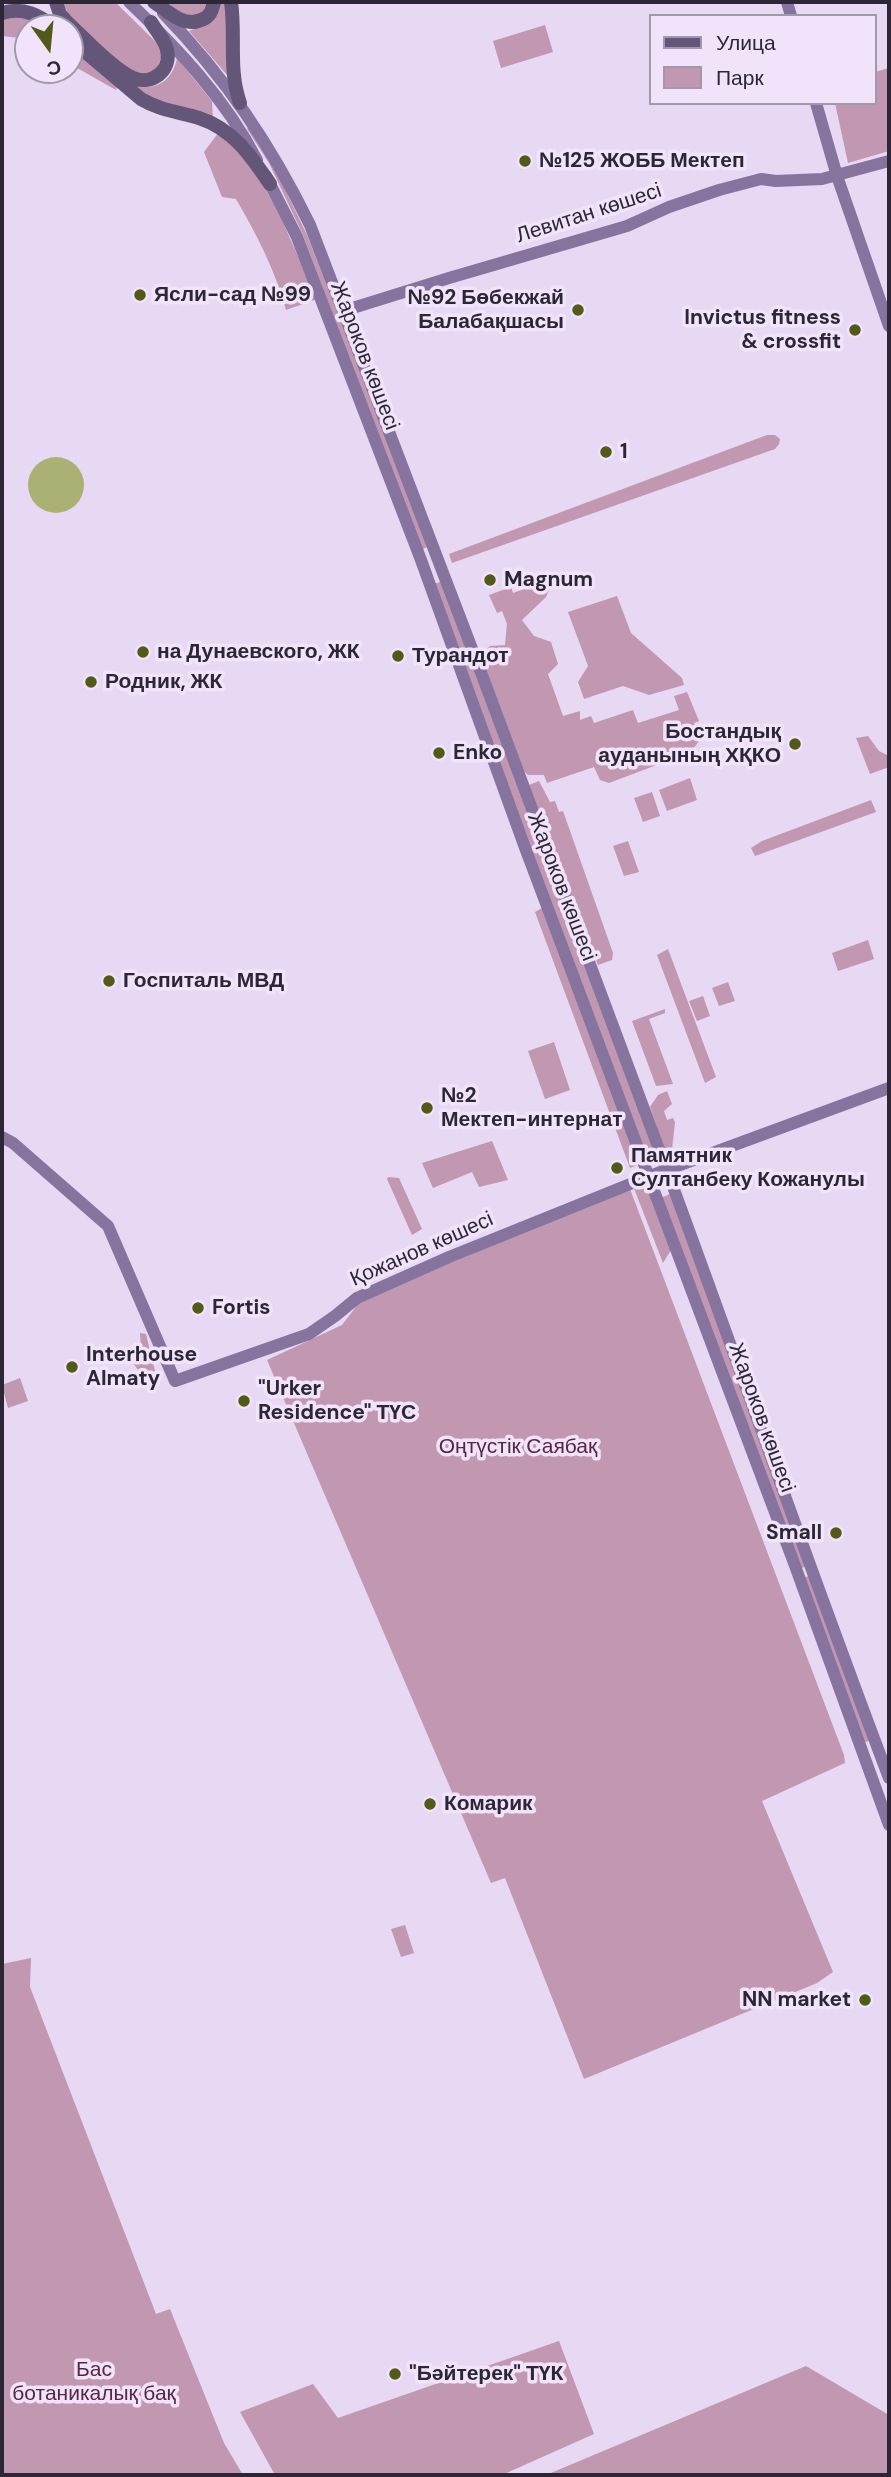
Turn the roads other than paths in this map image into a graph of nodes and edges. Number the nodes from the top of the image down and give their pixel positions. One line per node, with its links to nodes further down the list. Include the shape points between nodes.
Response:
1 (56, 2): 8 (main road, via 67,22 125,74 140,80 160,74 168,61 166,47)
2 (129, 2): 8 (main road, Жароков көшесі)
3 (153, 2): 4 (main road, via 191,24 206,18); 10 (main road, Жароков көшесі)
4 (214, 2)
5 (231, 2): 10 (main road, via 232,75)
6 (2, 13): 7 (main road)
7 (32, 14)
8 (151, 22): 14 (main road, Жароков көшесі, via 228,110)
9 (84, 51): 14 (main road, via 152,106 199,118 222,130 243,146)
10 (240, 103): 15 (main road, Жароков көшесі, via 287,177)
11 (817, 105): 13 (main road)
12 (889, 161): 13 (main road, Левитан көшесі)
13 (837, 176): 15 (main road, Левитан көшесі, via 761,178 669,207 627,226); 16 (main road)
14 (270, 184): 18 (main road, Жароков көшесі, via 298,237 325,305)
15 (343, 312): 17 (main road, Жароков көшесі)
16 (889, 326)
17 (474, 657): 18 (main road); 21 (main road, Жароков көшесі)
18 (458, 662): 22 (main road, Жароков көшесі)
19 (889, 1088): 21 (main road)
20 (2, 1137): 22 (main road, Қожанов көшесі, via 108,1226 175,1381 309,1334 357,1297)
21 (667, 1170): 22 (main road, Қожанов көшесі); 23 (main road, Жароков көшесі)
22 (650, 1176): 24 (main road, Жароков көшесі)
23 (813, 1571): 24 (main road); 25 (main road, Жароков көшесі)
24 (799, 1576): 26 (main road, Жароков көшесі)
25 (884, 1751): 26 (main road); 27 (main road, Жароков көшесі)
26 (865, 1759): 28 (main road, Жароков көшесі)
27 (889, 1779): 28 (main road)
28 (875, 1785): 29 (main road, Жароков көшесі)
29 (889, 1825)

